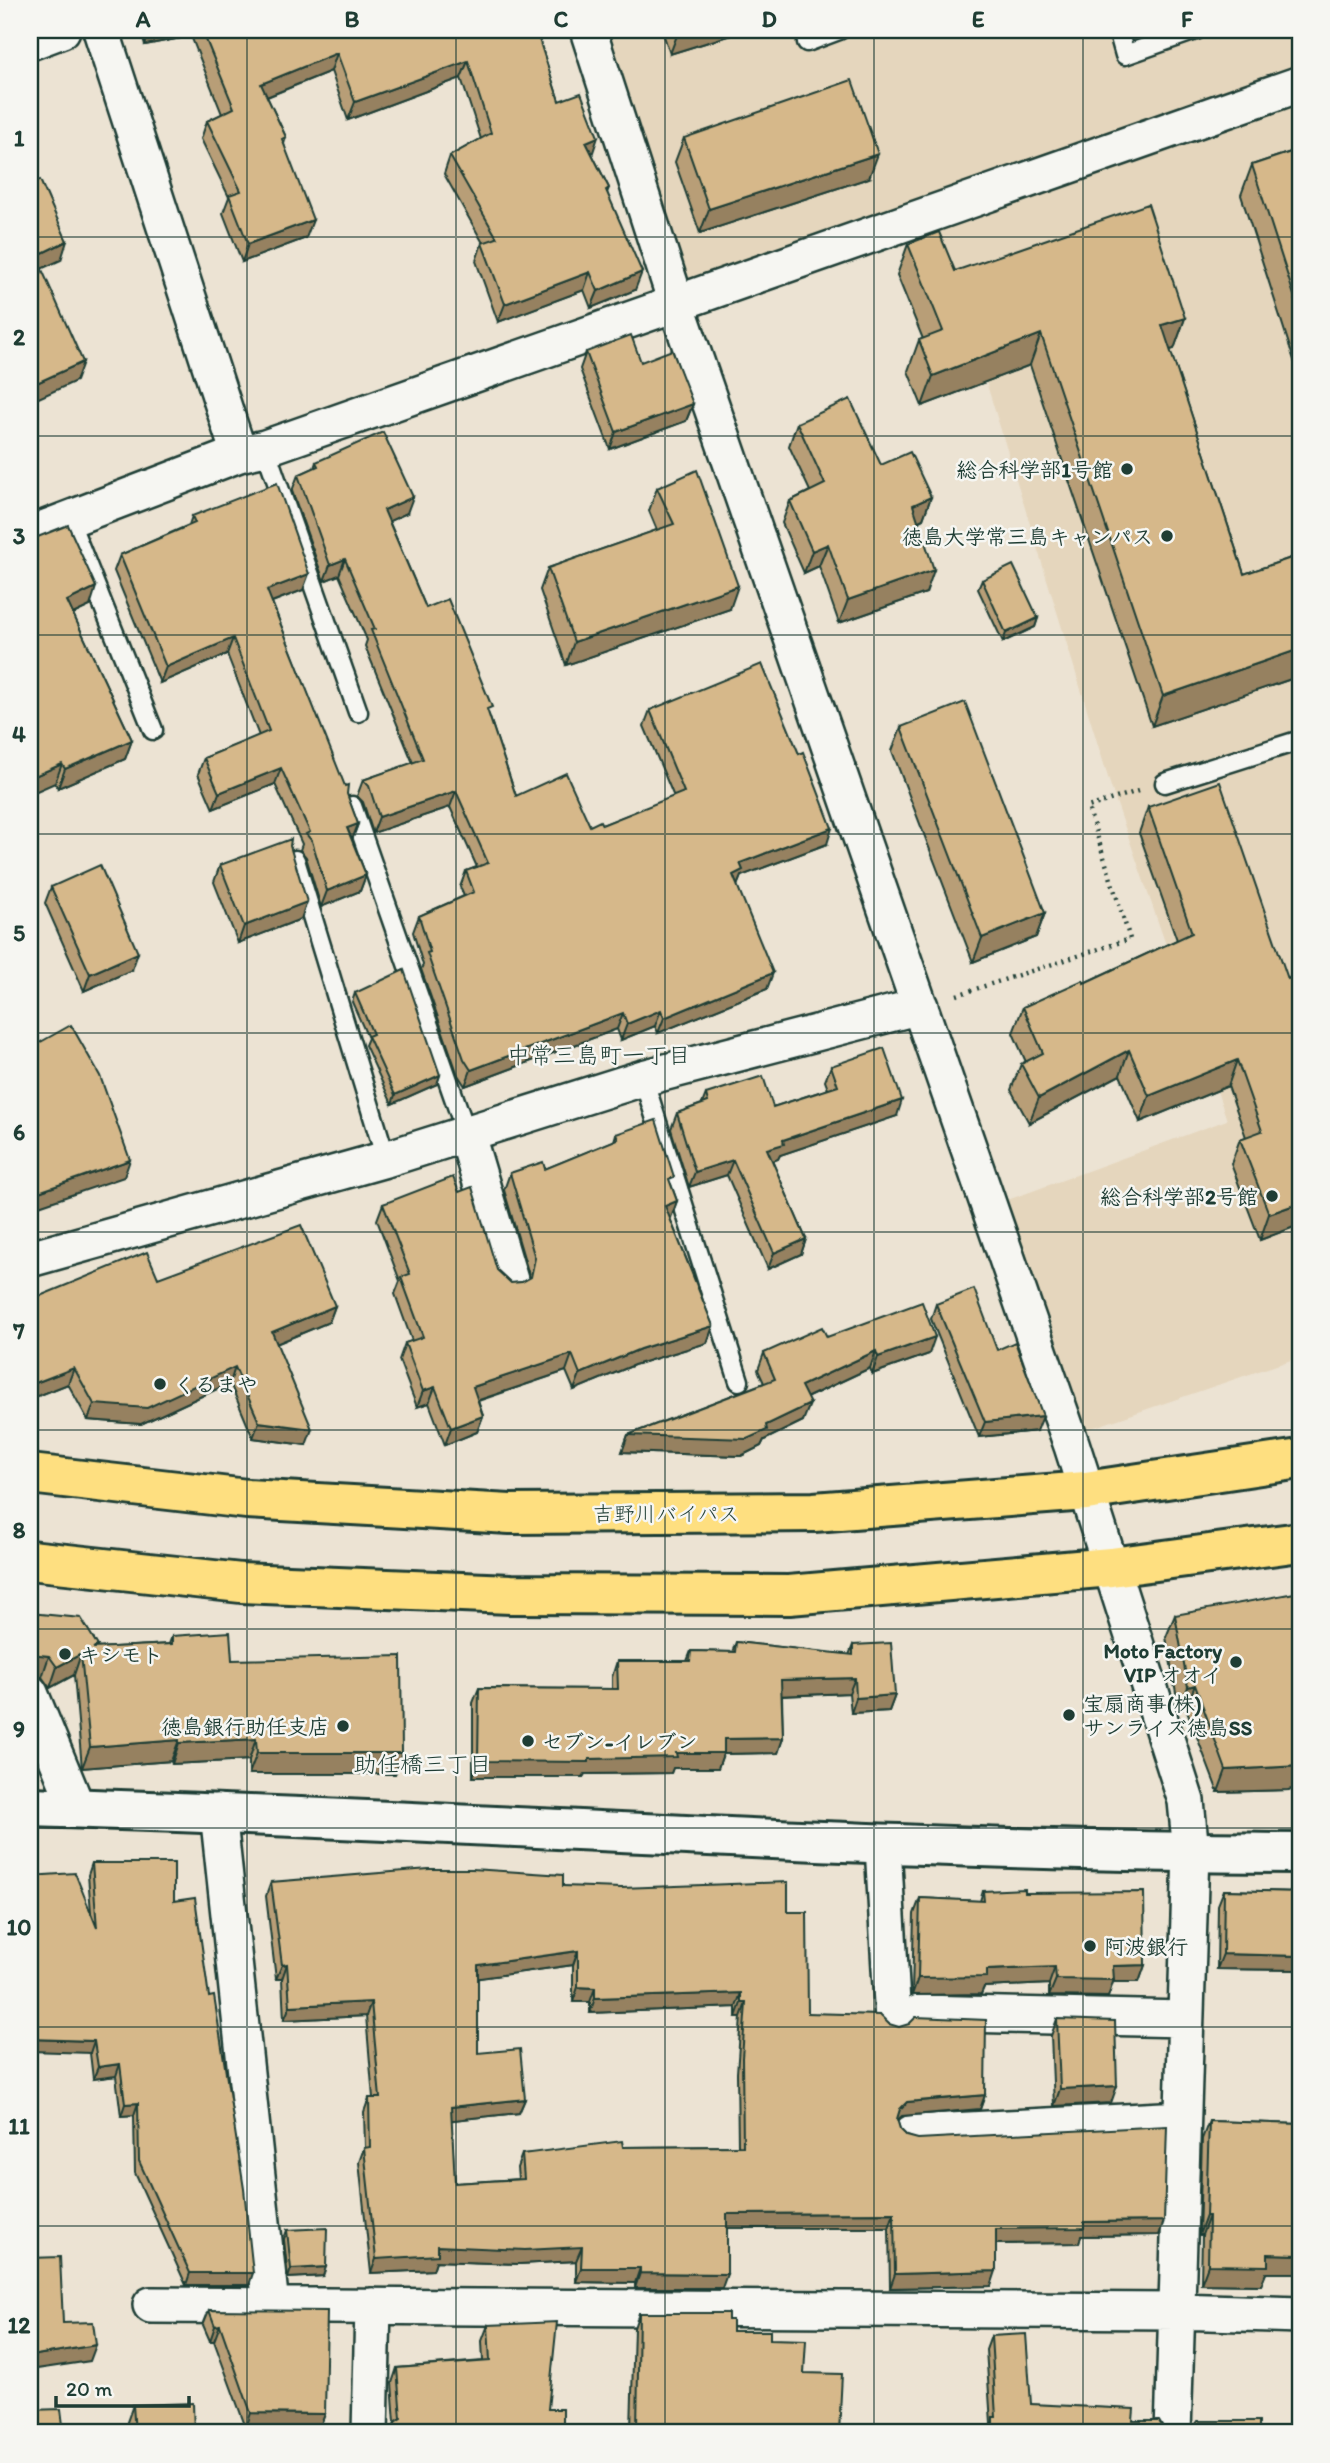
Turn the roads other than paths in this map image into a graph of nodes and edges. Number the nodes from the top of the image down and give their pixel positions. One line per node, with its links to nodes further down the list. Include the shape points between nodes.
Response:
1 (62, 30): 7 (street)
2 (101, 30): 11 (street)
3 (588, 30): 10 (street)
4 (839, 30): 8 (lane)
5 (1118, 30): 6 (lane, via 1125,55)
6 (1196, 30)
7 (30, 42)
8 (807, 42)
9 (1300, 84): 10 (street)
10 (677, 303): 11 (street); 20 (street)
11 (252, 451): 12 (street); 14 (lane)
12 (69, 520): 13 (street); 15 (lane)
13 (30, 534)
14 (358, 712)
15 (153, 730)
16 (1298, 746): 17 (lane)
17 (1165, 783)
18 (352, 806): 22 (lane)
19 (295, 860): 23 (lane)
20 (920, 1006): 21 (street); 29 (street)
21 (643, 1078): 22 (street); 26 (lane)
22 (466, 1132): 23 (street); 25 (street)
23 (386, 1159): 24 (street)
24 (30, 1259)
25 (510, 1280)
26 (739, 1381)
27 (1300, 1459): 29 (highway, 吉野川バイパス)
28 (30, 1475): 29 (highway, 吉野川バイパス, via 247,1499 510,1514 814,1512)
29 (1086, 1490): 32 (street)
30 (1300, 1542): 32 (highway)
31 (30, 1560): 32 (highway, via 241,1583 511,1594 789,1595)
32 (1111, 1567): 38 (street, via 1186,1801)
33 (30, 1693): 35 (street)
34 (30, 1807): 35 (street)
35 (77, 1808): 36 (street)
36 (218, 1812): 37 (street); 44 (street)
37 (883, 1846): 38 (street); 40 (street, via 906,2017)
38 (1191, 1853): 39 (street); 40 (street)
39 (1300, 1853)
40 (1185, 2019): 41 (street)
41 (1182, 2119): 42 (street); 46 (street)
42 (912, 2133)
43 (151, 2305): 44 (street)
44 (271, 2306): 45 (street)
45 (373, 2306): 46 (street); 48 (street)
46 (1176, 2311): 47 (street); 49 (street)
47 (1300, 2315)
48 (370, 2433)
49 (1173, 2433)

